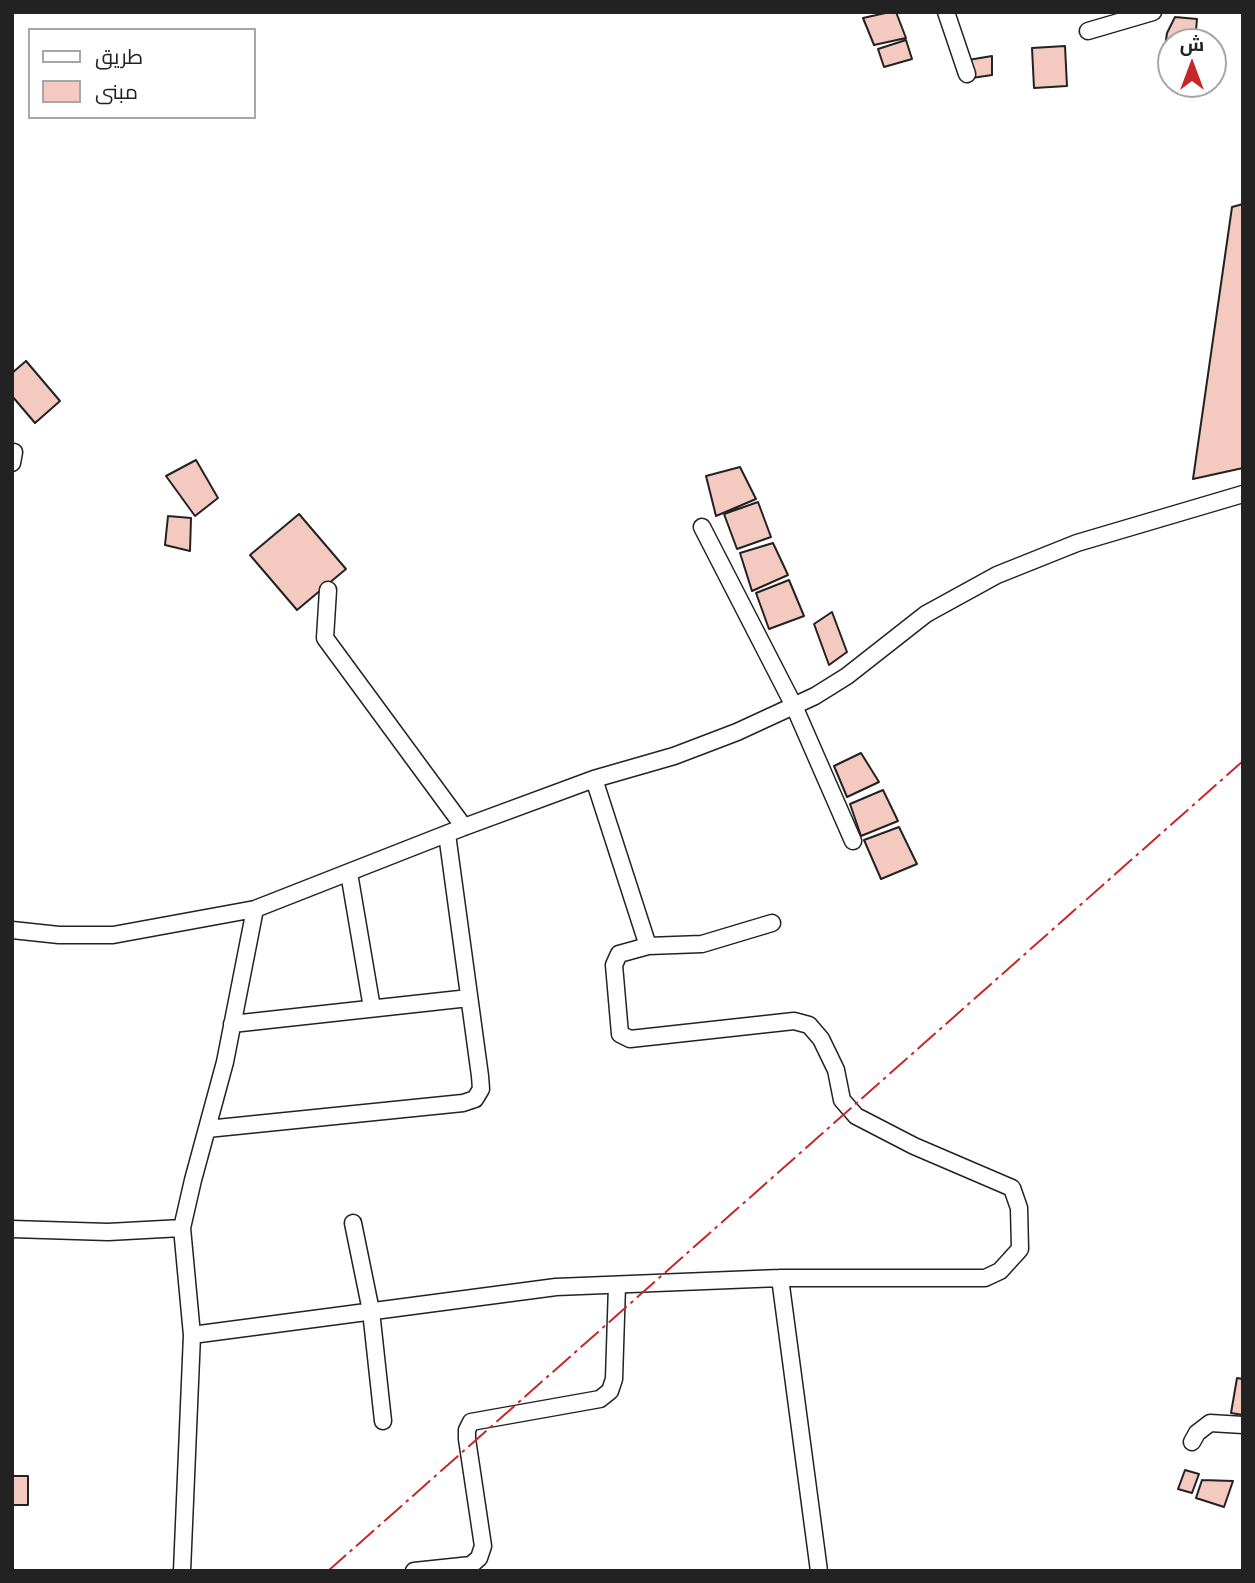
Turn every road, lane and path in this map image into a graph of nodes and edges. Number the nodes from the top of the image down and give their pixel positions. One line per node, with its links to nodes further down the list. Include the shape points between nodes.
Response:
1 (946, 12): 4 (street)
2 (1153, 12): 3 (street)
3 (1088, 31)
4 (967, 75)
5 (1243, 494): 8 (street, via 1077,543 997,575 926,614 847,676)
6 (702, 527): 8 (street)
7 (328, 590): 10 (street, via 325,638)
8 (794, 706): 9 (street, via 687,751); 12 (street)
9 (594, 779): 10 (street); 17 (street)
10 (464, 827): 11 (street)
11 (447, 834): 13 (street); 18 (street)
12 (853, 841)
13 (349, 873): 14 (street); 19 (street)
14 (255, 909): 16 (street, via 113,935); 20 (street)
15 (772, 923): 17 (street, via 702,944)
16 (12, 930)
17 (648, 946): 25 (street, via 619,954 614,965 620,1034 630,1039 794,1021 809,1025 836,1070 842,1100 856,1116 1012,1188 1019,1208 1020,1249 1000,1271 985,1278)
18 (469, 998): 19 (street); 21 (street, via 481,1089 475,1099)
19 (372, 1008): 20 (street)
20 (232, 1024): 21 (street)
21 (207, 1129): 23 (street)
22 (353, 1223): 27 (street)
23 (183, 1228): 24 (street, via 108,1232); 28 (street)
24 (12, 1229)
25 (780, 1278): 26 (street); 34 (street)
26 (617, 1285): 27 (street, via 556,1287); 33 (street, via 610,1391 600,1399 471,1422 467,1439 483,1546 479,1558 471,1565)
27 (371, 1311): 28 (street); 29 (street)
28 (192, 1335): 32 (street)
29 (383, 1421)
30 (1243, 1425): 31 (street, via 1210,1423)
31 (1192, 1442)
32 (182, 1571)
33 (414, 1571)
34 (820, 1571)

